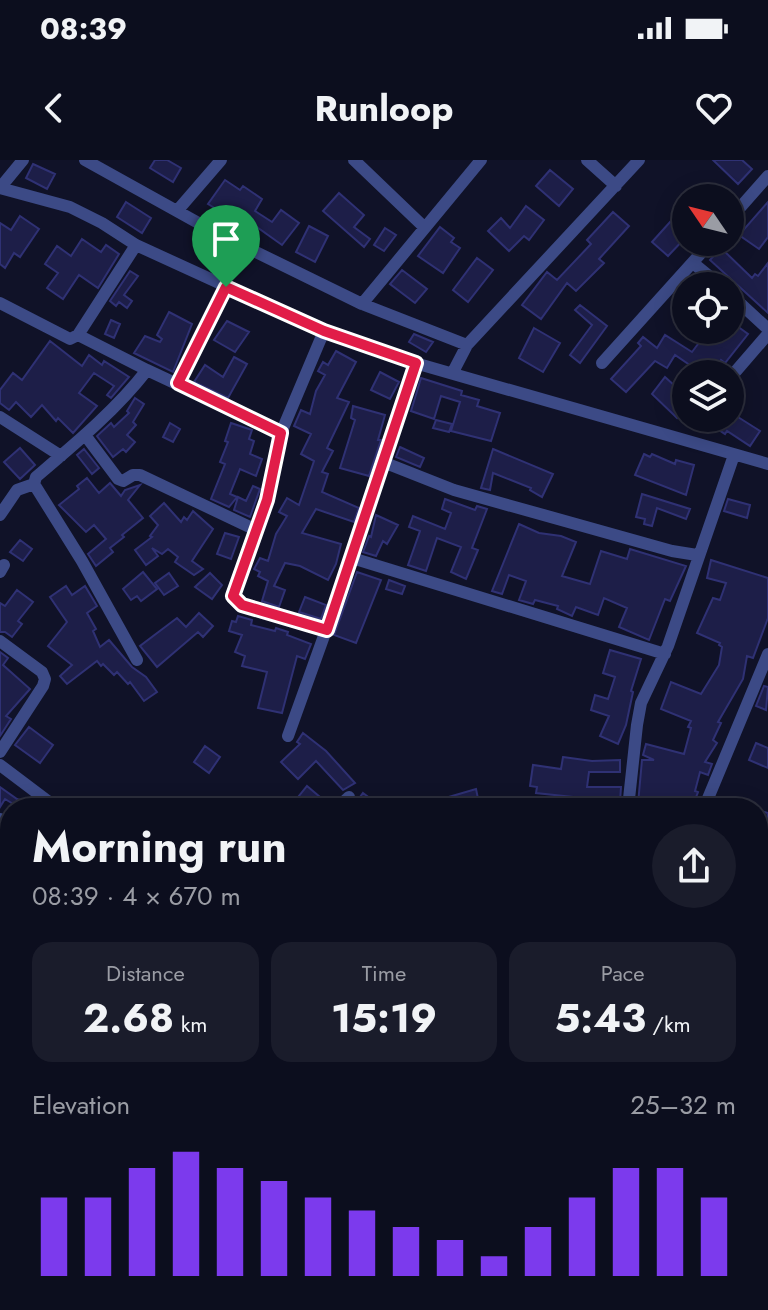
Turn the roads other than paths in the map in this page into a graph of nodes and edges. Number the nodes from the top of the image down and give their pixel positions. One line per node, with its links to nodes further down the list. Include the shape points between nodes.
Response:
1 (23, 160): 10 (street)
2 (85, 160): 12 (street)
3 (221, 160): 12 (street)
4 (354, 160): 13 (street)
5 (481, 160): 13 (street)
6 (587, 160): 9 (street)
7 (639, 160): 9 (street)
8 (768, 176): 11 (street)
9 (616, 186): 25 (street)
10 (0, 188): 14 (street, via 70,207)
11 (744, 203)
12 (177, 211): 20 (street)
13 (424, 227): 20 (street)
14 (136, 245): 18 (street); 24 (street)
15 (699, 256): 16 (street)
16 (693, 263): 17 (street); 28 (street)
17 (704, 272)
18 (226, 287): 22 (street); 31 (street)
19 (0, 303): 24 (street, via 63,338)
20 (362, 304): 25 (street)
21 (744, 308): 23 (street)
22 (324, 331): 27 (street); 33 (street)
23 (768, 331): 26 (street)
24 (78, 335): 29 (street)
25 (467, 345): 30 (street)
26 (744, 361)
27 (416, 363): 30 (street); 37 (street)
28 (602, 363)
29 (147, 370): 31 (street); 34 (street)
30 (453, 372): 35 (street)
31 (178, 383): 33 (street)
32 (0, 417): 36 (street)
33 (281, 433): 41 (street)
34 (85, 435): 36 (street); 41 (street, via 118,479 140,475)
35 (734, 455): 38 (street); 42 (street)
36 (61, 456): 39 (street)
37 (383, 462): 42 (street, via 454,490); 43 (street)
38 (768, 464)
39 (34, 484): 40 (street, via 17,490); 47 (street)
40 (0, 515)
41 (256, 530): 44 (street, via 233,596 242,605)
42 (697, 555): 46 (street)
43 (352, 558): 44 (street); 46 (street)
44 (327, 630): 49 (street)
45 (0, 641): 50 (street, via 45,679)
46 (665, 654): 53 (street, via 641,703)
47 (137, 660)
48 (767, 660): 54 (street)
49 (288, 736)
50 (0, 752)
51 (0, 765): 52 (street)
52 (44, 798)
53 (629, 798)
54 (708, 798)

